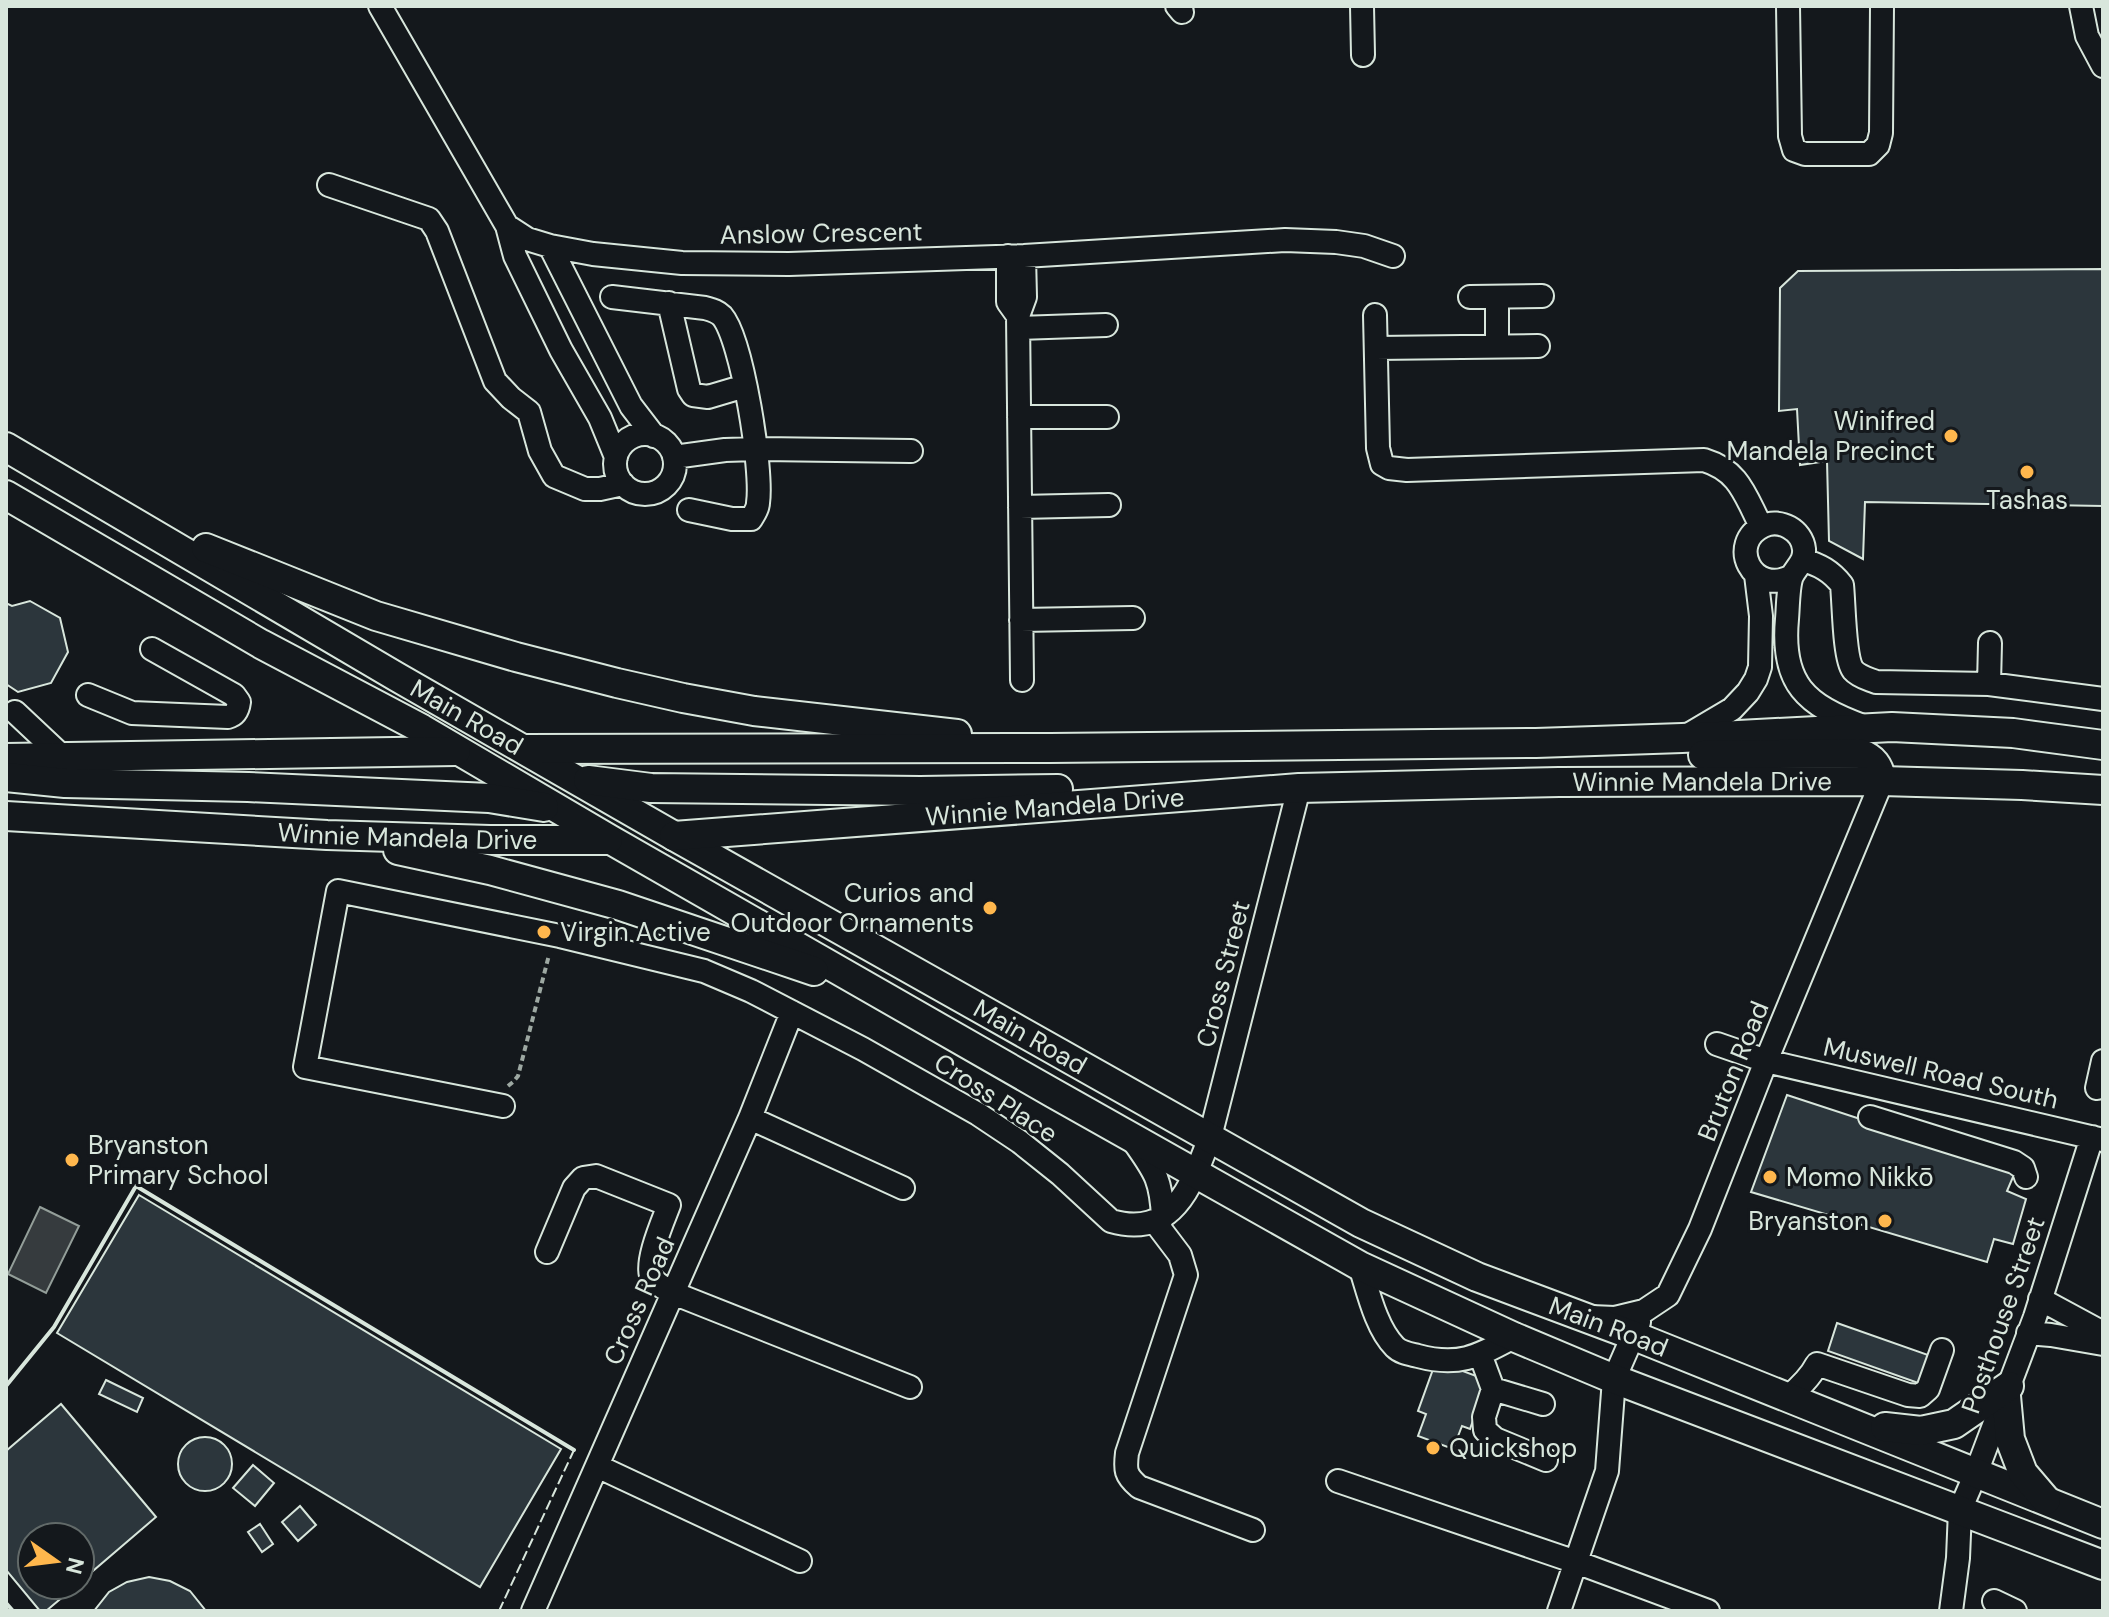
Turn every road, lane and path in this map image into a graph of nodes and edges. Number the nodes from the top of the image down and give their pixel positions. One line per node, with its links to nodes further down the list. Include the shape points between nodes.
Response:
1 (380, 6): 9 (street)
2 (1362, 6): 6 (street)
3 (1788, 6): 4 (street, via 1794,150 1869,154 1881,133)
4 (1882, 6)
5 (2081, 6): 7 (street, via 2087,36)
6 (1363, 55)
7 (2103, 66)
8 (329, 185): 35 (street, via 429,219 495,381 529,412 554,476 585,489)
9 (507, 226): 10 (street, Anslow Crescent); 20 (street, via 515,256)
10 (550, 246): 11 (street, Anslow Crescent, via 682,263); 17 (street)
11 (1016, 256): 12 (street, Anslow Crescent, via 1285,240 1364,246); 21 (street, via 1008,302)
12 (1393, 256)
13 (1542, 296): 16 (street)
14 (612, 297): 18 (street)
15 (1470, 297): 16 (street)
16 (1497, 297): 23 (street)
17 (578, 300): 20 (street); 29 (street, via 631,406)
18 (669, 303): 26 (street, via 716,311 723,318); 26 (street, via 693,395 708,397)
19 (1375, 315): 25 (street)
20 (545, 317): 33 (street)
21 (1018, 322): 22 (street); 27 (street)
22 (1106, 325)
23 (1497, 346): 24 (street); 25 (street)
24 (1538, 346)
25 (1376, 348): 41 (street, via 1378,448 1382,464 1389,468 1704,460 1735,477)
26 (745, 386): 31 (street)
27 (1019, 417): 28 (street); 38 (street)
28 (1107, 417)
29 (654, 436): 33 (street, via 627,441); 34 (street)
30 (6, 447): 40 (main road, Main Road)
31 (757, 449): 32 (street); 34 (street); 39 (street, via 758,505 751,519)
32 (911, 451)
33 (616, 457): 35 (street)
34 (674, 457): 35 (street, via 672,477 658,491 639,494)
35 (623, 484)
36 (6, 496): 59 (main road, Main Road)
37 (1109, 505): 38 (street)
38 (1020, 507): 45 (street)
39 (689, 510)
40 (123, 514): 57 (main road, via 376,616 617,683 754,711); 58 (main road, Main Road)
41 (1761, 526): 42 (street, via 1780,524 1797,533 1804,550); 43 (street, via 1746,549)
42 (1798, 568): 43 (street, via 1784,581); 49 (street, via 1821,566 1842,585 1848,659 1861,676 1876,682); 53 (street, via 1786,627 1791,672 1814,703)
43 (1756, 575): 54 (street, via 1761,616 1756,679 1732,709)
44 (1133, 618): 45 (street)
45 (1021, 620): 48 (street)
46 (1990, 643): 49 (street)
47 (152, 649): 50 (street, via 234,695 237,711 228,717 138,714)
48 (1022, 680)
49 (1989, 684): 51 (street)
50 (88, 695)
51 (2103, 699)
52 (15, 712): 61 (street)
53 (1870, 728): 54 (main road, Winnie Mandela Drive); 56 (main road, Winnie Mandela Drive, via 2013,733)
54 (1682, 738): 55 (main road, Winnie Mandela Drive)
55 (1536, 743): 57 (main road, Winnie Mandela Drive); 64 (main road, via 1560,756 1859,753 1873,759)
56 (2103, 745)
57 (1050, 748): 58 (main road, Winnie Mandela Drive)
58 (521, 749): 59 (main road, Winnie Mandela Drive); 63 (main road, Main Road)
59 (459, 751): 61 (main road, Winnie Mandela Drive); 63 (main road); 68 (main road, Main Road)
60 (6, 758): 61 (main road, Winnie Mandela Drive)
61 (64, 758)
62 (6, 777): 68 (main road, via 489,798)
63 (573, 778): 67 (main road, via 651,788 1074,789); 71 (main road, Main Road)
64 (1882, 781): 65 (main road, Winnie Mandela Drive); 66 (main road, Winnie Mandela Drive); 77 (street, Bruton Road)
65 (1299, 788): 67 (main road, Winnie Mandela Drive); 84 (street, Cross Street)
66 (2103, 790)
67 (1154, 798): 71 (main road, Winnie Mandela Drive)
68 (560, 809): 71 (main road); 72 (main road, Main Road)
69 (6, 816): 70 (main road, Winnie Mandela Drive)
70 (327, 835): 72 (main road, Winnie Mandela Drive); 74 (main road, via 490,870 618,905)
71 (674, 836): 72 (main road, Winnie Mandela Drive); 84 (main road, Main Road)
72 (611, 840): 74 (main road, Main Road)
73 (560, 936): 75 (street, Cross Place, via 704,971); 80 (path, via 552,943 518,1076); 80 (street, Cross Place, via 338,891 305,1067)
74 (883, 995): 83 (main road, Main Road)
75 (792, 1012): 82 (street, Cross Road); 91 (street, Cross Place, via 978,1114 1060,1174 1111,1221)
76 (1717, 1044): 77 (street, Muswell Road South)
77 (1766, 1061): 85 (street, Muswell Road South); 96 (street, Bruton Road, via 1700,1229 1668,1295)
78 (2103, 1061): 79 (street)
79 (2097, 1088)
80 (504, 1097)
81 (1870, 1117): 87 (street, via 2014,1162)
82 (750, 1118): 88 (street); 90 (street, Cross Road)
83 (1131, 1137): 86 (main road, Main Road); 91 (street, via 1155,1173 1161,1193)
84 (1210, 1137): 86 (street, Cross Street); 96 (main road, Main Road, via 1361,1223 1477,1277 1582,1317)
85 (2098, 1138): 95 (street, Posthouse Street)
86 (1197, 1173): 91 (street, via 1180,1201); 93 (main road, Main Road)
87 (2026, 1177)
88 (903, 1188)
89 (669, 1205): 90 (street); 92 (street, via 596,1176 583,1178); 94 (street, via 649,1264 650,1276)
90 (705, 1219): 94 (street, Cross Road)
91 (1159, 1220): 117 (street, via 1186,1275 1125,1470 1139,1487)
92 (547, 1252)
93 (1360, 1266): 99 (main road, Main Road); 102 (street, via 1374,1310 1396,1349 1441,1360)
94 (673, 1293): 104 (street); 111 (street, Cross Road)
95 (2040, 1299): 97 (street, Posthouse Street); 98 (street)
96 (1638, 1323): 103 (street, Bruton Road); 107 (main road, Main Road)
97 (2028, 1333): 100 (street); 106 (street, Posthouse Street)
98 (2103, 1333)
99 (1514, 1337): 102 (street); 103 (main road, Main Road)
100 (2103, 1344)
101 (1942, 1350): 107 (street, via 1928,1389 1917,1397 1817,1364)
102 (1480, 1354): 105 (street)
103 (1614, 1379): 115 (main road, Main Road); 119 (street, Bruton Road, via 1607,1471)
104 (910, 1387)
105 (1493, 1389): 108 (street); 110 (street, via 1485,1430)
106 (2008, 1391): 109 (main road, via 1954,1424 1921,1431); 112 (street, Posthouse Street); 114 (main road, via 2010,1439 2023,1473)
107 (1787, 1398): 109 (main road, Main Road)
108 (1543, 1404)
109 (1848, 1423): 112 (main road, Main Road)
110 (1546, 1460)
111 (597, 1466): 118 (street); 122 (street, Cross Road)
112 (1976, 1473): 114 (main road, Main Road); 115 (street, Posthouse Street)
113 (1338, 1481): 119 (street)
114 (2048, 1502): 116 (main road, Main Road)
115 (1960, 1510): 120 (main road, Main Road); 125 (street)
116 (2103, 1524)
117 (1253, 1530)
118 (800, 1561)
119 (1576, 1562): 123 (street, Bruton Road); 124 (street)
120 (2103, 1565)
121 (1994, 1601): 126 (street)
122 (533, 1611)
123 (1559, 1611)
124 (1708, 1611)
125 (1951, 1611)
126 (2015, 1611)

